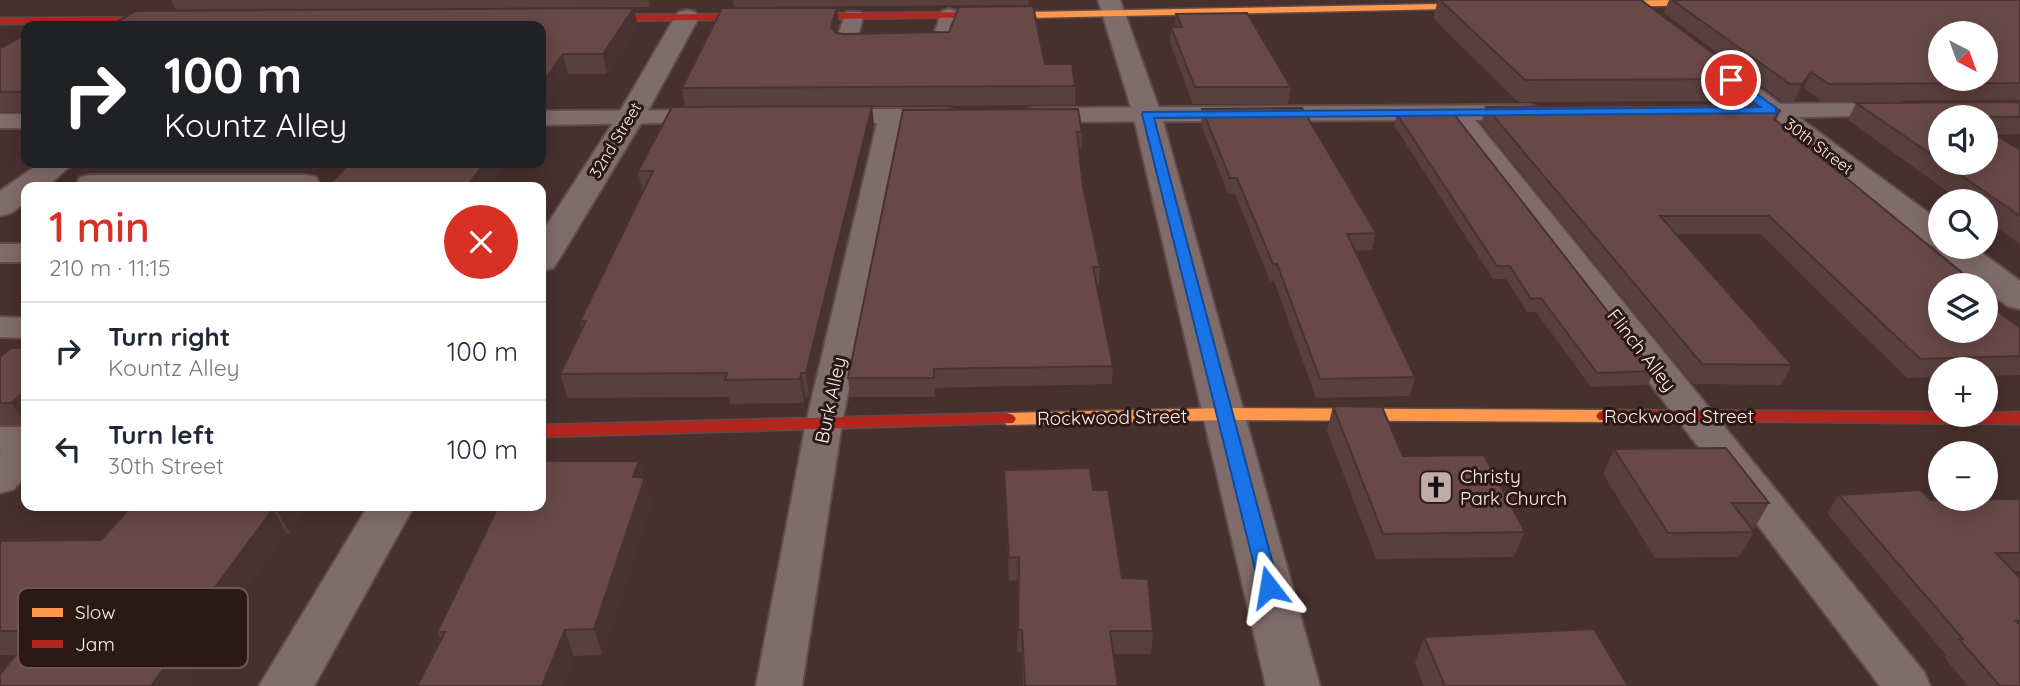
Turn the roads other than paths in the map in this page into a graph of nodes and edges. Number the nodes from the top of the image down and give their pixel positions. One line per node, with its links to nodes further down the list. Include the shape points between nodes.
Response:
1 (1737, 2): 2 (main road)
2 (1631, 4): 3 (main road); 12 (street, 30th Street)
3 (1576, 5)
4 (1508, 6): 5 (main road)
5 (1111, 7): 6 (main road); 17 (street)
6 (949, 15): 7 (main road); 7 (lane, via 942,43 846,44)
7 (853, 16): 8 (main road)
8 (687, 17): 9 (main road); 24 (street, 32nd Street)
9 (564, 18)
10 (183, 20): 11 (main road)
11 (0, 21)
12 (1772, 110): 13 (lane); 14 (lane); 33 (street, 30th Street)
13 (1923, 110)
14 (1717, 111)
15 (1553, 112): 16 (lane)
16 (1457, 113): 17 (lane); 42 (lane, Flinch Alley)
17 (1147, 114): 18 (lane); 41 (street)
18 (1012, 115)
19 (891, 116): 20 (lane); 22 (lane); 44 (lane, Burk Alley)
20 (972, 116)
21 (740, 117): 24 (lane)
22 (808, 117)
23 (546, 118): 24 (lane)
24 (630, 118): 36 (street, 32nd Street)
25 (0, 121): 26 (lane)
26 (21, 121)
27 (52, 168): 29 (street)
28 (322, 168): 30 (lane)
29 (33, 182)
30 (307, 182)
31 (21, 191): 32 (street)
32 (0, 206)
33 (1928, 228)
34 (0, 253): 35 (lane)
35 (21, 253)
36 (546, 253)
37 (1968, 259): 38 (street)
38 (2020, 298)
39 (0, 327): 40 (lane)
40 (21, 328)
41 (1226, 414): 42 (main road, Rockwood Street); 44 (main road, Rockwood Street); 53 (street)
42 (1693, 416): 43 (main road, Rockwood Street); 54 (lane, Flinch Alley)
43 (2020, 418)
44 (824, 423): 45 (main road, Rockwood Street); 52 (lane, Burk Alley)
45 (546, 430)
46 (21, 440): 47 (street)
47 (0, 441)
48 (21, 458): 49 (lane)
49 (0, 479)
50 (388, 511): 51 (street)
51 (286, 686)
52 (779, 686)
53 (1293, 686)
54 (1907, 686)

